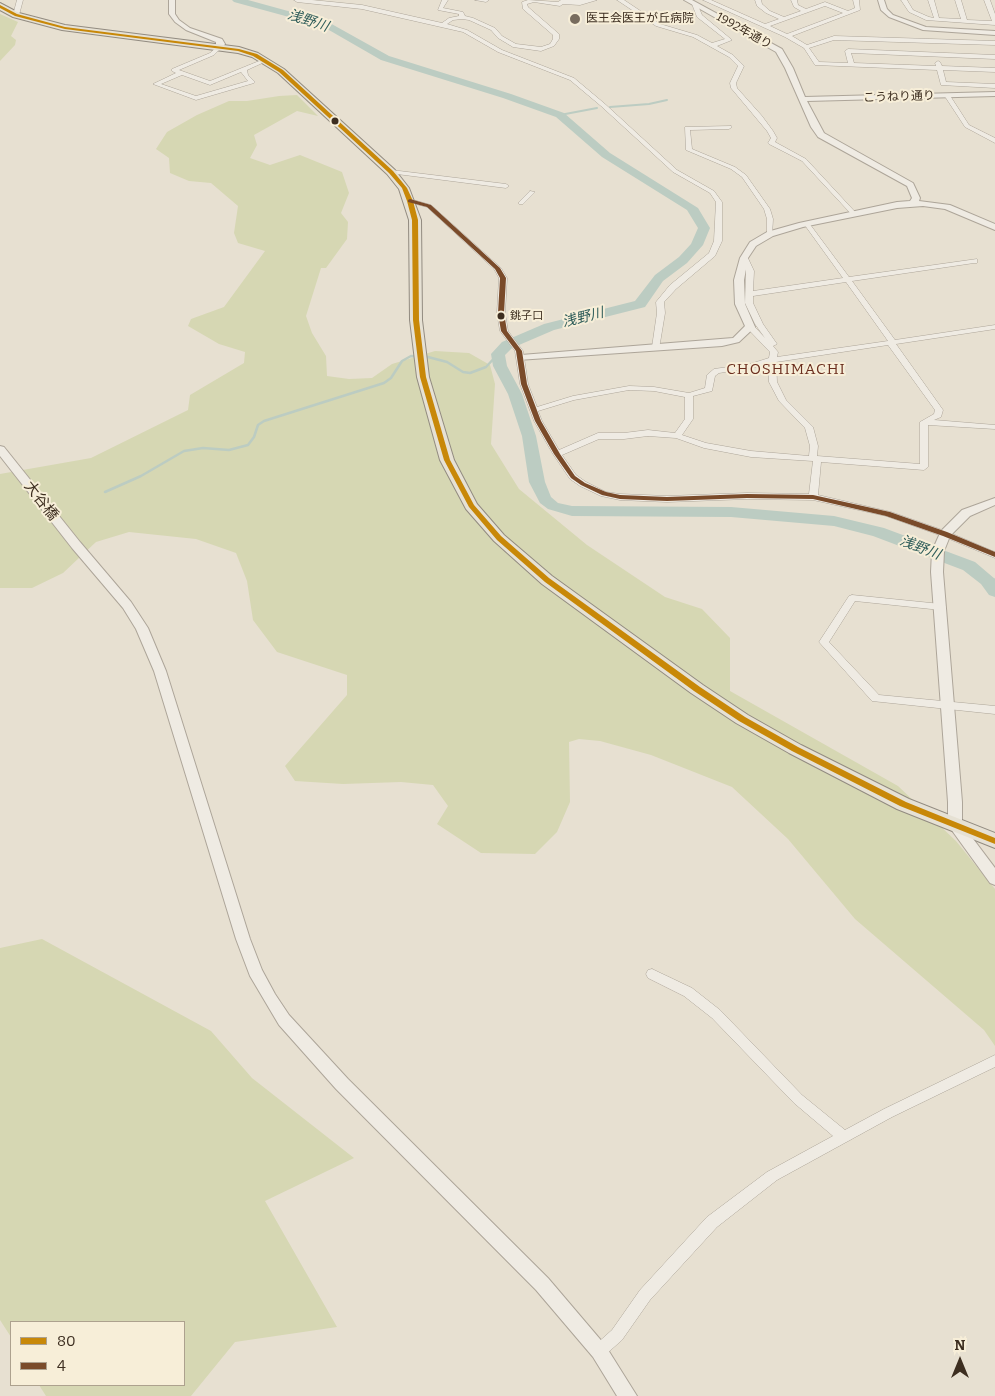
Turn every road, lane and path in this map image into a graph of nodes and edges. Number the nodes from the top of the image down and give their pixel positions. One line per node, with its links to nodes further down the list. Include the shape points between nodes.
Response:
1 (20, 0): 29 (street)
2 (172, 0): 37 (street, via 172,14)
3 (297, 0): 21 (street)
4 (445, 0): 30 (street, via 440,9)
5 (478, 0): 6 (street)
6 (486, 0)
7 (550, 0): 22 (street)
8 (594, 0): 22 (street)
9 (620, 0): 44 (street, via 658,25 694,36)
10 (687, 0): 24 (street, 1992年通り)
11 (706, 0): 26 (street)
12 (730, 0): 26 (street)
13 (758, 0): 31 (street, via 768,12)
14 (794, 0): 27 (street, via 796,6)
15 (856, 0): 28 (street, via 858,9)
16 (881, 0): 38 (street, via 884,10 899,21 925,29)
17 (904, 0): 32 (street, via 916,14)
18 (931, 0): 32 (street)
19 (958, 0): 33 (street)
20 (987, 0): 34 (street)
21 (341, 2): 35 (street)
22 (561, 2): 30 (street, via 534,0 524,4 556,34 552,45 541,49 515,46 479,21)
23 (825, 2): 27 (street); 28 (street)
24 (695, 4): 44 (street, via 698,16 729,40); 58 (street, 1992年通り, via 779,51)
25 (0, 6): 29 (main road)
26 (730, 10): 36 (street)
27 (805, 11): 31 (street)
28 (848, 13): 40 (street)
29 (16, 15): 42 (main road, via 65,28)
30 (462, 17): 35 (street)
31 (784, 19): 36 (street)
32 (937, 20): 33 (street)
33 (965, 22): 34 (street)
34 (995, 22)
35 (443, 25): 78 (street, via 465,31 491,47 572,80 675,171 704,186 719,202 718,241 712,254 660,302)
36 (765, 26): 40 (street)
37 (188, 29): 42 (street, via 194,36); 45 (street, via 219,41)
38 (950, 31): 39 (street); 41 (street)
39 (995, 33)
40 (787, 36): 46 (street)
41 (954, 41): 43 (street); 46 (street, via 834,38); 47 (street, via 953,48)
42 (179, 42): 45 (main road)
43 (995, 43)
44 (713, 46): 67 (street, via 741,66 732,83 774,138 770,144 804,160)
45 (219, 47): 49 (main road); 54 (street, via 212,54 174,70)
46 (806, 47): 50 (street, via 816,64)
47 (946, 54): 48 (street); 50 (street, via 848,51); 51 (street)
48 (995, 57)
49 (266, 60): 52 (street); 61 (main road, via 289,77)
50 (851, 65): 51 (street)
51 (938, 68): 53 (street); 55 (street, via 943,84)
52 (244, 70): 54 (street, via 210,83); 54 (street, via 252,82 196,98 156,84)
53 (995, 70)
54 (182, 72)
55 (995, 86)
56 (995, 94): 57 (street, こうねり通り)
57 (947, 95): 58 (street, こうねり通り); 60 (street, via 966,126)
58 (803, 99): 65 (street, 1992年通り, via 821,135 910,185 916,198)
59 (729, 126): 70 (street, via 687,128 689,150 733,168 744,176 767,209)
60 (995, 140)
61 (391, 172): 62 (street); 64 (main road)
62 (506, 186)
63 (532, 192): 66 (street)
64 (410, 201): 79 (street, via 429,206 497,268 503,278 501,314 504,331); 96 (main road, via 415,220 416,320 421,369 438,436 471,506 499,538 547,580 742,720 903,804)
65 (914, 203): 67 (street); 69 (street, via 947,207)
66 (521, 204)
67 (855, 215): 68 (street)
68 (807, 224): 70 (street); 73 (street)
69 (995, 227)
70 (770, 234): 71 (street, via 753,244)
71 (744, 258): 74 (street, via 750,271); 75 (street, via 739,280 740,304)
72 (974, 261): 73 (street)
73 (848, 279): 74 (street); 77 (street)
74 (750, 294): 80 (street, via 749,302 759,324 774,346)
75 (750, 327): 78 (street, via 729,342); 80 (street)
76 (995, 327): 77 (street)
77 (892, 342): 80 (street); 83 (street, via 939,410 938,415)
78 (656, 348): 79 (street)
79 (520, 355): 82 (street, via 524,384)
80 (773, 356): 81 (street, via 751,366 713,373 709,389); 88 (street, via 773,382 783,401 809,427)
81 (689, 395): 82 (street, via 629,388 573,398); 85 (street, via 689,419)
82 (534, 410): 87 (street)
83 (924, 422): 84 (street); 88 (street, via 924,467)
84 (995, 427)
85 (677, 436): 87 (street, via 648,433 598,436); 88 (street, via 750,454)
86 (3, 453): 102 (street, 大谷橋, via 127,605 142,628 160,671 243,938 255,972 270,999 284,1020 342,1084 542,1284)
87 (557, 454): 89 (street, via 583,484 620,497)
88 (815, 459): 89 (street)
89 (813, 497): 91 (street, via 888,514)
90 (995, 501): 91 (street, via 966,513)
91 (945, 534): 92 (street); 93 (street, via 938,551)
92 (995, 555)
93 (941, 607): 94 (street); 94 (street, via 852,598 824,642 876,698)
94 (948, 706): 95 (street); 96 (street)
95 (995, 710)
96 (955, 825): 97 (main road); 98 (street)
97 (995, 841)
98 (995, 879)
99 (652, 974): 101 (street, via 688,992 716,1014 798,1099)
100 (995, 1061): 101 (street)
101 (844, 1137): 102 (street, via 772,1176 712,1222 645,1295 617,1335)
102 (599, 1351): 103 (street, 大谷橋)
103 (628, 1396)

